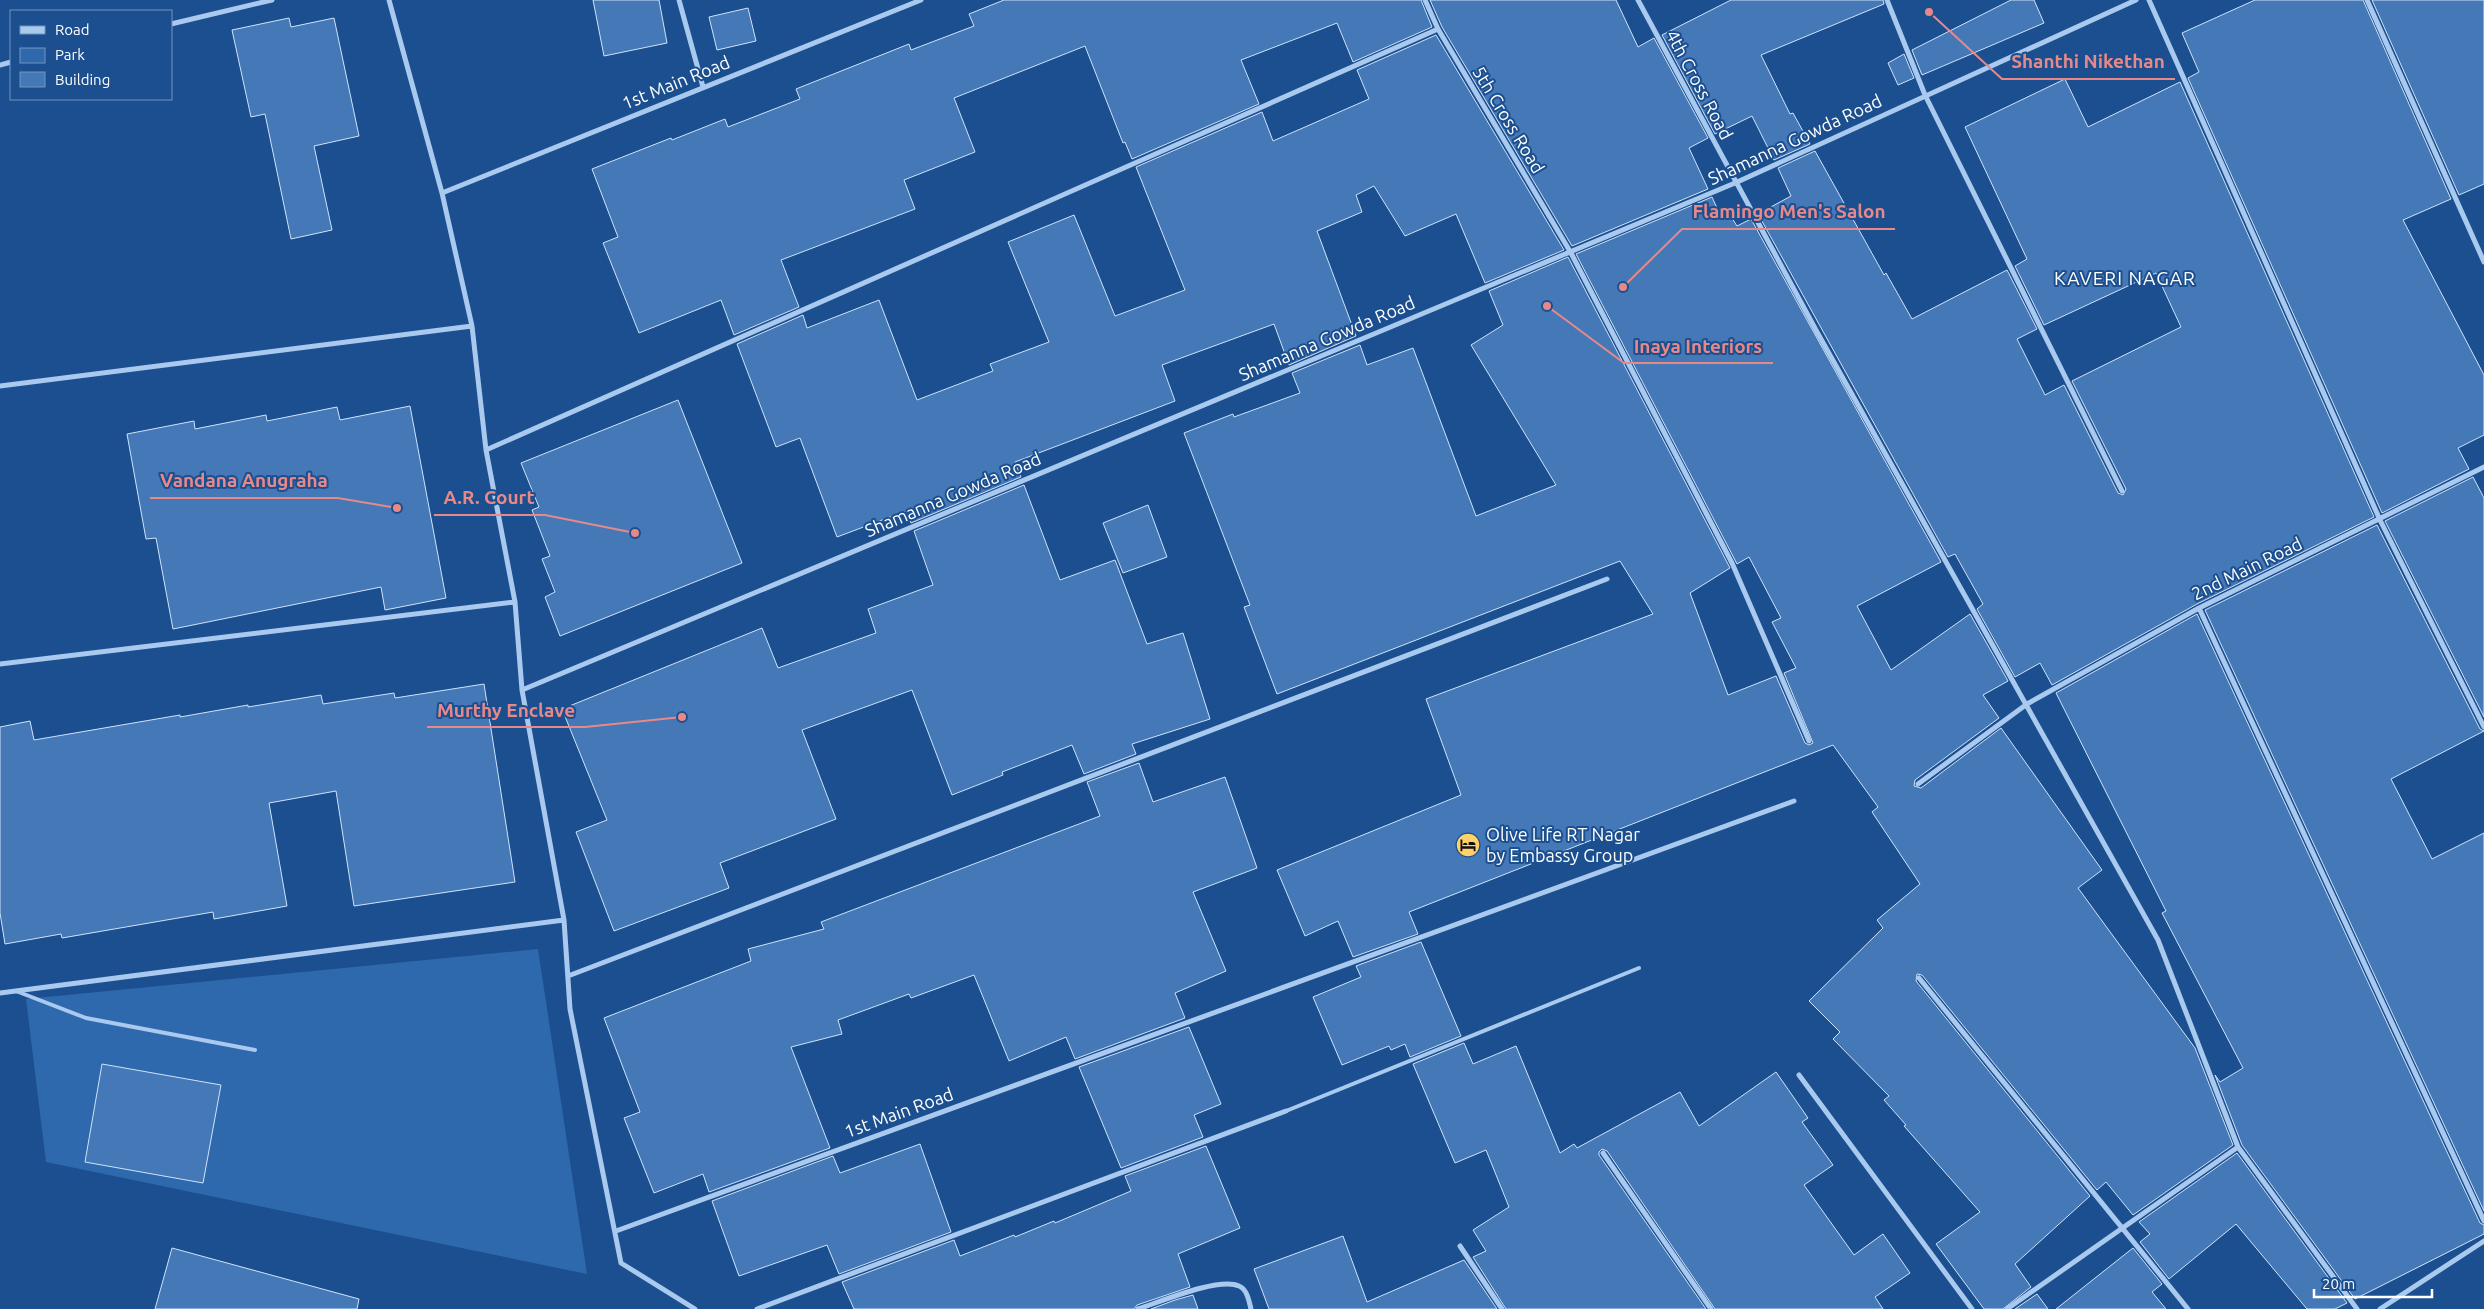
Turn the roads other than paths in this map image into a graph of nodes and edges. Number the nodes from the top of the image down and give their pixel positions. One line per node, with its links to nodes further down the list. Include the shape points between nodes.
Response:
1 (272, 0): 11 (street)
2 (388, 0): 16 (street)
3 (679, 0): 13 (street)
4 (921, 0): 13 (street, 1st Main Road)
5 (1425, 0): 12 (street, 5th Cross Road)
6 (1638, 0): 15 (street, 4th Cross Road)
7 (1887, 0): 14 (street)
8 (2136, 0): 14 (street, Shamanna Gowda Road)
9 (2149, 0): 24 (street)
10 (2367, 0): 18 (street)
11 (172, 24)
12 (1438, 29): 17 (street, 5th Cross Road); 21 (street)
13 (703, 87): 16 (street, 1st Main Road)
14 (1925, 96): 15 (street, Shamanna Gowda Road); 23 (street)
15 (1735, 183): 17 (street, Shamanna Gowda Road); 30 (street, 4th Cross Road)
16 (442, 193): 19 (street)
17 (1571, 253): 29 (street, Shamanna Gowda Road); 32 (street, 5th Cross Road, via 1732,563)
18 (2484, 262)
19 (472, 326): 20 (street); 21 (street)
20 (0, 386)
21 (486, 450): 26 (street)
22 (2484, 467): 24 (street, 2nd Main Road)
23 (2122, 491)
24 (2380, 520): 27 (street, 2nd Main Road); 31 (street)
25 (1607, 579): 37 (street)
26 (515, 602): 28 (street); 29 (street)
27 (2199, 608): 30 (street, 2nd Main Road); 46 (street)
28 (0, 664)
29 (522, 690): 35 (street)
30 (2027, 704): 33 (street, 2nd Main Road); 44 (street, 4th Cross Road, via 2158,940)
31 (2484, 727)
32 (1808, 741)
33 (1918, 784)
34 (1794, 801): 48 (street, 1st Main Road)
35 (564, 920): 37 (street); 39 (street)
36 (1639, 968): 43 (lane)
37 (568, 976): 48 (street, via 570,1009)
38 (1919, 978): 47 (street)
39 (16, 991): 40 (street); 41 (lane, via 86,1018)
40 (0, 992)
41 (255, 1050)
42 (1799, 1075): 57 (street)
43 (1286, 1111): 52 (street)
44 (2238, 1147): 47 (street); 60 (street, 4th Cross Road)
45 (1603, 1153): 56 (street)
46 (2484, 1221)
47 (2122, 1229): 58 (street); 59 (street)
48 (616, 1232): 51 (street, via 621,1263)
49 (2484, 1241): 61 (street)
50 (1460, 1246): 55 (street)
51 (695, 1309)
52 (757, 1309)
53 (1138, 1309): 54 (street, via 1231,1284 1245,1291)
54 (1251, 1309)
55 (1502, 1309)
56 (1711, 1309)
57 (1972, 1309)
58 (2006, 1309)
59 (2188, 1309)
60 (2357, 1309)
61 (2380, 1309)

